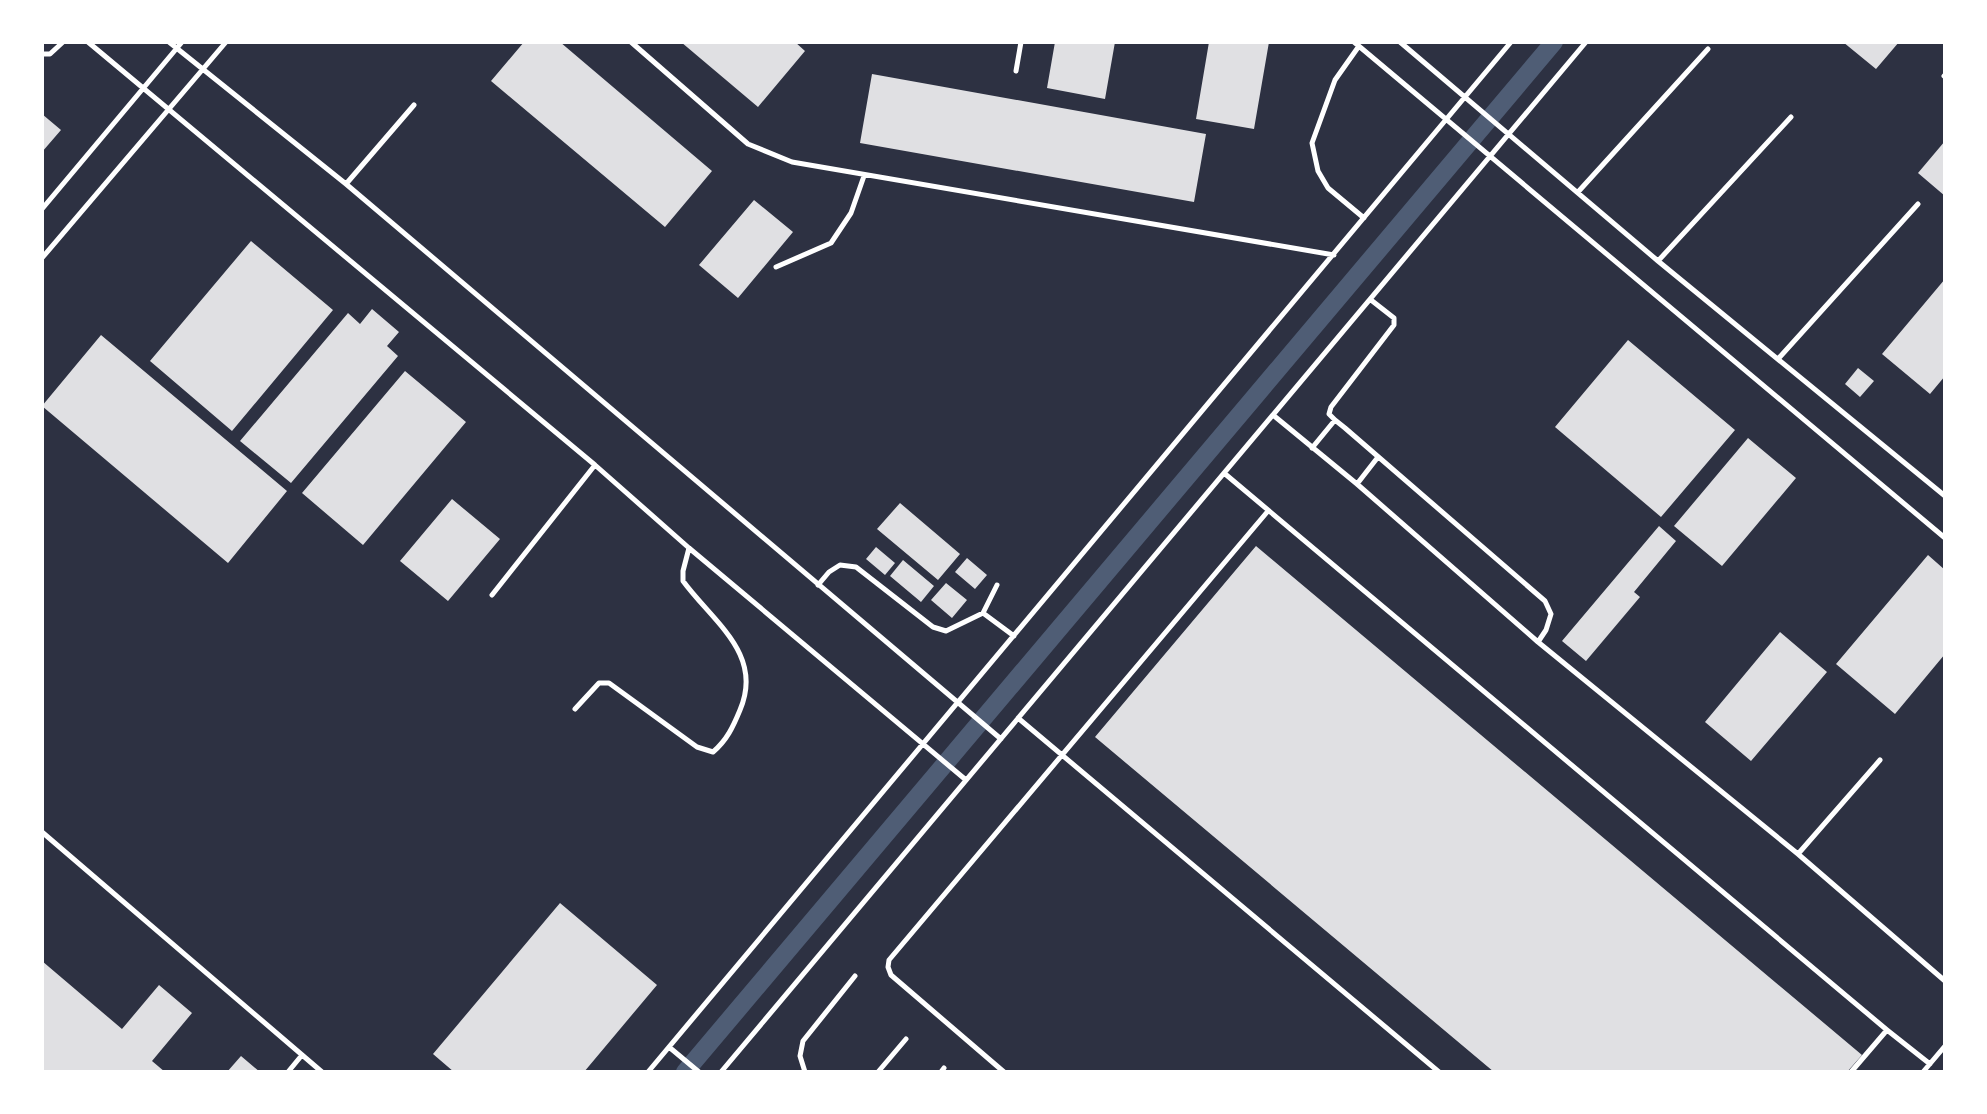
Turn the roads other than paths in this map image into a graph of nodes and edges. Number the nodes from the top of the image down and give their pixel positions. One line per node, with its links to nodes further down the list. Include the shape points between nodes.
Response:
1 (63, 42): 14 (lane)
2 (88, 42): 17 (lane)
3 (169, 42): 12 (lane)
4 (182, 42): 12 (lane)
5 (226, 42): 15 (lane)
6 (631, 42): 25 (lane, via 748,144 792,162)
7 (1021, 42): 16 (lane)
8 (1400, 42): 18 (lane)
9 (1511, 42): 18 (lane)
10 (1586, 42): 23 (lane)
11 (1356, 44): 22 (lane); 30 (lane, via 1335,80 1312,143 1328,188)
12 (177, 48): 15 (lane); 17 (lane)
13 (1708, 49): 27 (lane)
14 (42, 54)
15 (202, 70): 20 (lane); 26 (lane)
16 (1016, 71)
17 (143, 88): 20 (lane); 29 (lane)
18 (1465, 97): 22 (lane); 23 (lane)
19 (414, 105): 26 (lane)
20 (168, 109): 32 (lane); 41 (lane)
21 (1791, 117): 33 (lane)
22 (1446, 119): 24 (lane); 30 (lane)
23 (1509, 133): 24 (lane); 27 (lane)
24 (1490, 156): 35 (lane); 46 (lane)
25 (864, 176): 31 (lane); 34 (lane, via 851,213 831,243)
26 (346, 184): 48 (lane)
27 (1578, 192): 33 (lane)
28 (1918, 204): 36 (lane)
29 (42, 209)
30 (1364, 218): 31 (lane)
31 (1335, 255): 52 (lane)
32 (42, 258)
33 (1658, 261): 36 (lane)
34 (776, 267)
35 (1371, 300): 37 (lane); 38 (lane, via 1394,318 1394,325 1331,407)
36 (1778, 359): 44 (lane)
37 (1273, 415): 39 (lane); 42 (lane)
38 (1335, 420): 39 (lane); 40 (lane)
39 (1312, 448): 43 (lane)
40 (1378, 457): 43 (lane); 53 (lane, via 1545,601 1551,614)
41 (595, 465): 47 (lane); 50 (lane)
42 (1224, 473): 45 (lane); 56 (lane)
43 (1357, 484): 53 (lane)
44 (1945, 496)
45 (1268, 511): 59 (lane); 66 (lane)
46 (1945, 538)
47 (689, 548): 55 (lane, via 683,581 722,626 748,678 730,734 713,752 697,747 609,683 599,683); 58 (lane)
48 (818, 585): 51 (lane, via 840,565 856,567 933,627 946,631); 54 (lane)
49 (997, 585): 51 (lane)
50 (492, 595)
51 (983, 613): 52 (lane)
52 (1014, 636): 54 (lane)
53 (1538, 642): 63 (lane)
54 (960, 705): 57 (lane); 58 (lane)
55 (575, 709)
56 (1018, 718): 57 (lane); 59 (lane)
57 (998, 737): 61 (lane)
58 (926, 746): 61 (lane); 69 (lane)
59 (1063, 754): 79 (lane, via 889,960 891,975); 80 (lane)
60 (1880, 760): 63 (lane)
61 (964, 778): 76 (lane)
62 (42, 832): 70 (lane)
63 (1798, 854): 65 (lane)
64 (855, 976): 77 (lane, via 803,1041)
65 (1945, 981)
66 (1887, 1030): 71 (lane); 81 (lane)
67 (906, 1039): 78 (lane)
68 (1945, 1046): 71 (lane)
69 (671, 1049): 74 (lane); 75 (lane)
70 (302, 1055): 72 (lane); 73 (lane)
71 (1930, 1064): 82 (lane)
72 (288, 1072)
73 (322, 1072)
74 (648, 1072)
75 (699, 1072)
76 (721, 1072)
77 (805, 1072)
78 (878, 1072)
79 (1004, 1072)
80 (1439, 1072)
81 (1851, 1072)
82 (1923, 1072)

